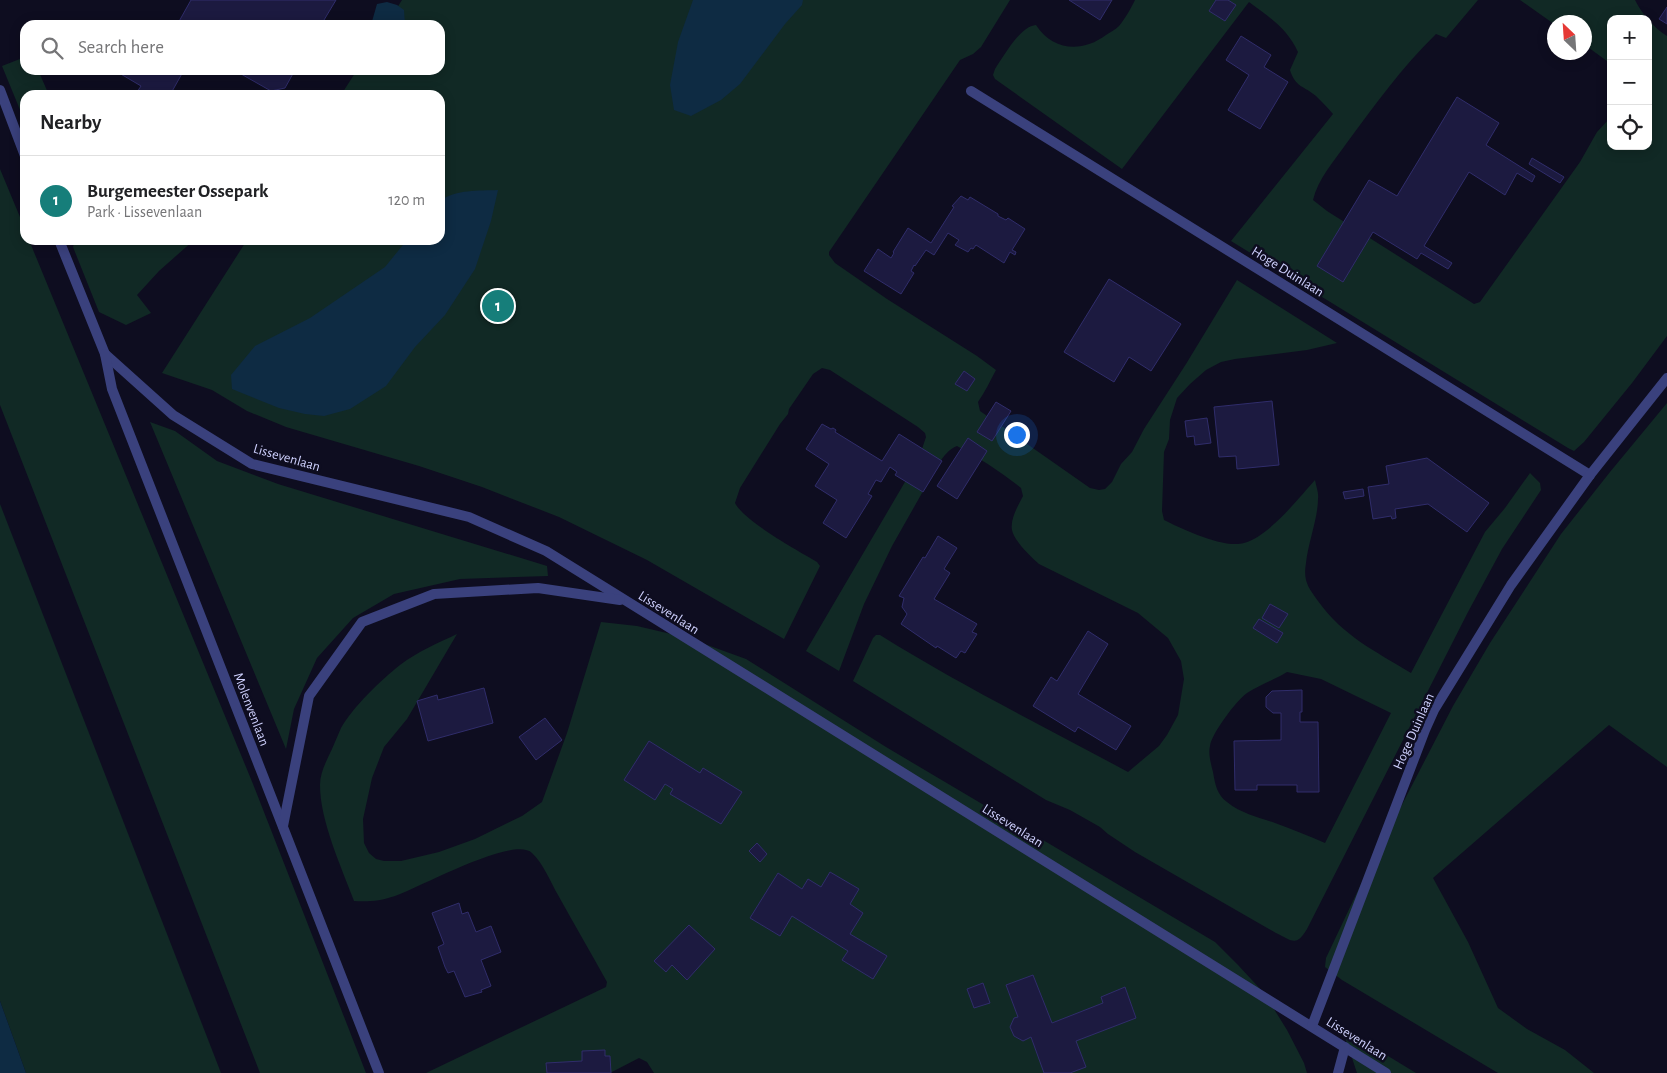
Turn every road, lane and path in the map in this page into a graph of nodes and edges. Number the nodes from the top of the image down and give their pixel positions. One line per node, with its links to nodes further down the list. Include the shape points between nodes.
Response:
1 (0, 90): 3 (street)
2 (971, 91): 7 (street, Hoge Duinlaan)
3 (20, 143)
4 (61, 245): 5 (street, Lissevenlaan)
5 (106, 354): 8 (street, Lissevenlaan, via 173,416 252,464 469,517 546,551); 9 (street, Molenvenlaan, via 112,389)
6 (1667, 378): 7 (street, Hoge Duinlaan)
7 (1590, 475): 10 (street, Hoge Duinlaan, via 1511,585 1434,710)
8 (625, 601): 9 (street, Lissevenlaan, via 538,588 434,594 362,622 309,696); 10 (street, Lissevenlaan)
9 (283, 827): 12 (street, Molenvenlaan)
10 (1312, 1026): 11 (street, Lissevenlaan)
11 (1345, 1047): 13 (street); 14 (street, Lissevenlaan)
12 (379, 1073)
13 (1338, 1073)
14 (1386, 1073)

